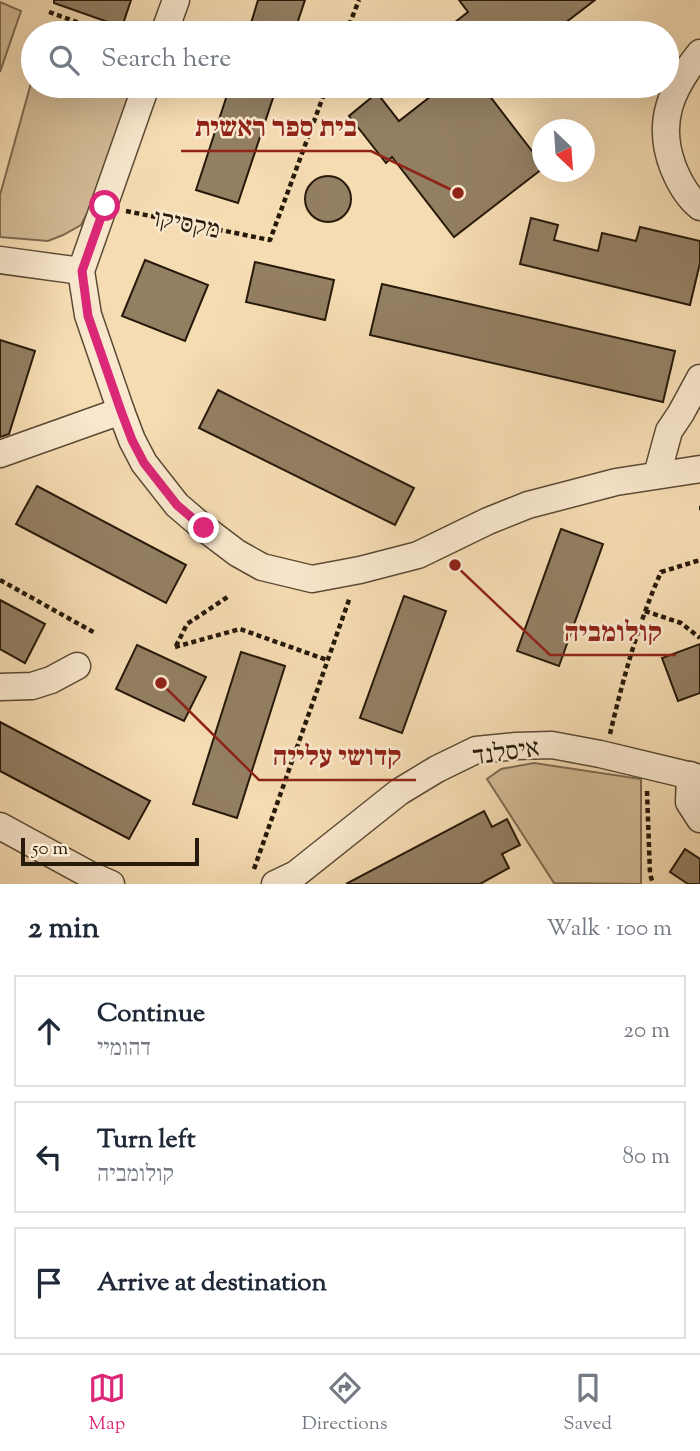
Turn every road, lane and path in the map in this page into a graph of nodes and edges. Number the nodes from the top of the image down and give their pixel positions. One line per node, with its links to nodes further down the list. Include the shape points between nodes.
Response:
1 (176, 0): 5 (street)
2 (359, 0): 6 (path)
3 (49, 12): 4 (path)
4 (74, 21)
5 (168, 21)
6 (351, 21)
7 (700, 53): 8 (street)
8 (679, 81)
9 (142, 98): 12 (street)
10 (323, 98): 12 (path, מקסיקו, via 270,240)
11 (671, 98): 13 (street, via 667,152 686,192)
12 (105, 206): 15 (street)
13 (700, 207)
14 (0, 260): 15 (street)
15 (82, 271): 17 (street, via 88,316)
16 (700, 377): 20 (street, via 669,431)
17 (121, 411): 18 (street); 22 (street, via 144,463 171,498 237,552 262,567 312,579)
18 (0, 454)
19 (700, 469): 20 (street)
20 (657, 475): 22 (street, via 528,505 418,555)
21 (700, 560): 25 (path, via 661,572)
22 (360, 570): 28 (path)
23 (0, 580): 26 (path)
24 (229, 596): 28 (path, via 187,624 175,647 240,629)
25 (645, 611): 27 (path, via 681,624); 31 (path)
26 (95, 633)
27 (700, 638)
28 (327, 660): 36 (path)
29 (77, 666): 30 (street, via 32,686)
30 (0, 687)
31 (605, 755): 32 (street, איסלנד); 36 (street, איסלנד, via 552,745 476,750 400,792 296,874)
32 (647, 765): 33 (street, איסלנד); 38 (path)
33 (695, 777): 34 (street, איסלנד, via 688,802)
34 (700, 818)
35 (0, 827): 37 (street)
36 (264, 877)
37 (111, 884)
38 (653, 884)

